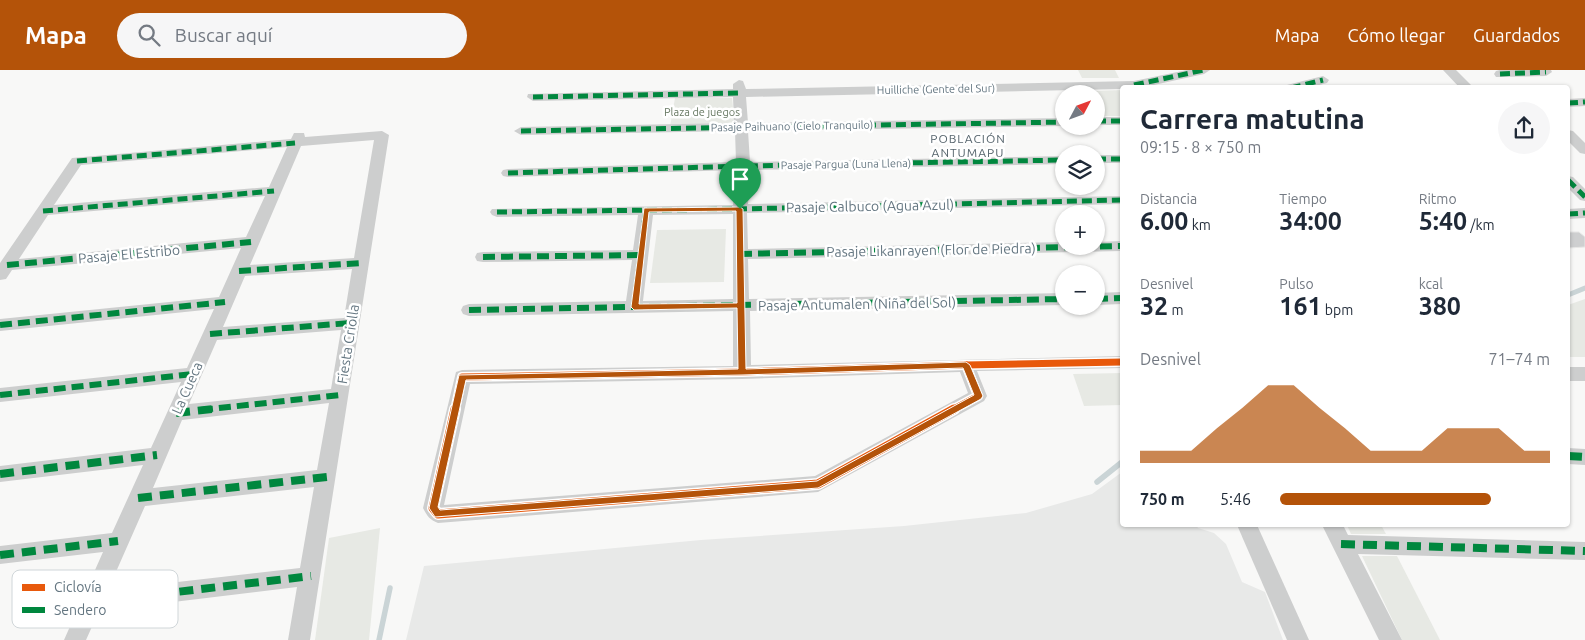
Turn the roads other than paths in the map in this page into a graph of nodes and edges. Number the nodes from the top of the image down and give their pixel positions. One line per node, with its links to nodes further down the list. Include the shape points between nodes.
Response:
1 (1126, 70): 7 (street)
2 (1204, 70): 8 (street, Huilliche (Gente del Sur))
3 (1449, 70): 10 (street)
4 (1498, 72): 5 (street); 11 (street)
5 (1546, 72)
6 (1323, 80): 9 (street)
7 (1134, 85)
8 (1139, 85)
9 (1303, 85)
10 (1465, 85)
11 (1512, 85)
12 (1120, 86): 13 (street, Huilliche (Gente del Sur))
13 (739, 88): 14 (street, Huilliche (Gente del Sur)); 20 (street)
14 (533, 97)
15 (1585, 102): 16 (street)
16 (1570, 103)
17 (1105, 121): 18 (street)
18 (1120, 121)
19 (1055, 122): 20 (street, Pasaje Paihuano (Cielo Tranquilo))
20 (741, 127): 21 (street, Pasaje Paihuano (Cielo Tranquilo)); 26 (street)
21 (521, 131)
22 (297, 140): 29 (street, La Cueca); 34 (street, via 77,161); 43 (street, Fiesta Criolla, via 382,135)
23 (1105, 159): 24 (street)
24 (1120, 159)
25 (1055, 160): 26 (street, Pasaje Pargua (Luna Llena))
26 (743, 166): 27 (street, Pasaje Pargua (Luna Llena)); 32 (street)
27 (508, 172)
28 (1570, 182): 30 (street)
29 (274, 190): 34 (street); 38 (street, La Cueca)
30 (1585, 197)
31 (1120, 200): 32 (street, Pasaje Calbuco (Agua Azul))
32 (740, 209): 33 (street, Pasaje Calbuco (Agua Azul)); 40 (street)
33 (646, 210): 35 (street, Pasaje Calbuco (Agua Azul)); 41 (street)
34 (43, 211): 44 (street)
35 (497, 212)
36 (1585, 213): 37 (street)
37 (1570, 214)
38 (251, 242): 44 (street, Pasaje El Estribo); 45 (street, La Cueca)
39 (1120, 246): 40 (street, Pasaje Likanrayen (Flor de Piedra))
40 (740, 254): 50 (street)
41 (640, 255): 42 (street); 51 (street)
42 (483, 257)
43 (361, 263): 45 (street); 53 (street, Fiesta Criolla)
44 (3, 270)
45 (239, 271): 49 (street, La Cueca)
46 (1120, 298): 47 (street)
47 (1105, 299)
48 (1055, 300): 50 (street, Pasaje Antumalen (Niña del Sol))
49 (225, 302): 54 (street); 55 (street, La Cueca)
50 (741, 306): 51 (street, Pasaje Antumalen (Niña del Sol)); 58 (street)
51 (634, 307): 52 (street, Pasaje Antumalen (Niña del Sol))
52 (470, 310)
53 (350, 323): 55 (street); 63 (street, Fiesta Criolla)
54 (0, 325)
55 (210, 334): 59 (street, La Cueca)
56 (1120, 362): 57 (street)
57 (966, 365): 58 (street); 58 (street, via 978,396 818,484 438,514 433,508 462,377)
58 (742, 372)
59 (193, 374): 62 (street); 64 (street, La Cueca)
60 (1570, 374): 61 (street)
61 (1585, 374)
62 (0, 394)
63 (340, 395): 64 (street); 69 (street, Fiesta Criolla)
64 (176, 413): 65 (street, La Cueca)
65 (157, 455): 68 (street); 70 (street, La Cueca)
66 (1570, 456): 67 (street)
67 (1585, 457)
68 (0, 474)
69 (327, 477): 70 (street); 77 (street, Fiesta Criolla)
70 (138, 498): 73 (street, La Cueca)
71 (1248, 527): 82 (street)
72 (1336, 534): 74 (street); 83 (street)
73 (118, 541): 75 (street); 76 (street, La Cueca)
74 (1585, 551)
75 (0, 556)
76 (106, 570)
77 (310, 576): 78 (street); 81 (street, Fiesta Criolla)
78 (178, 592)
79 (80, 628): 80 (street, La Cueca)
80 (75, 640)
81 (299, 640)
82 (1298, 640)
83 (1391, 640)

